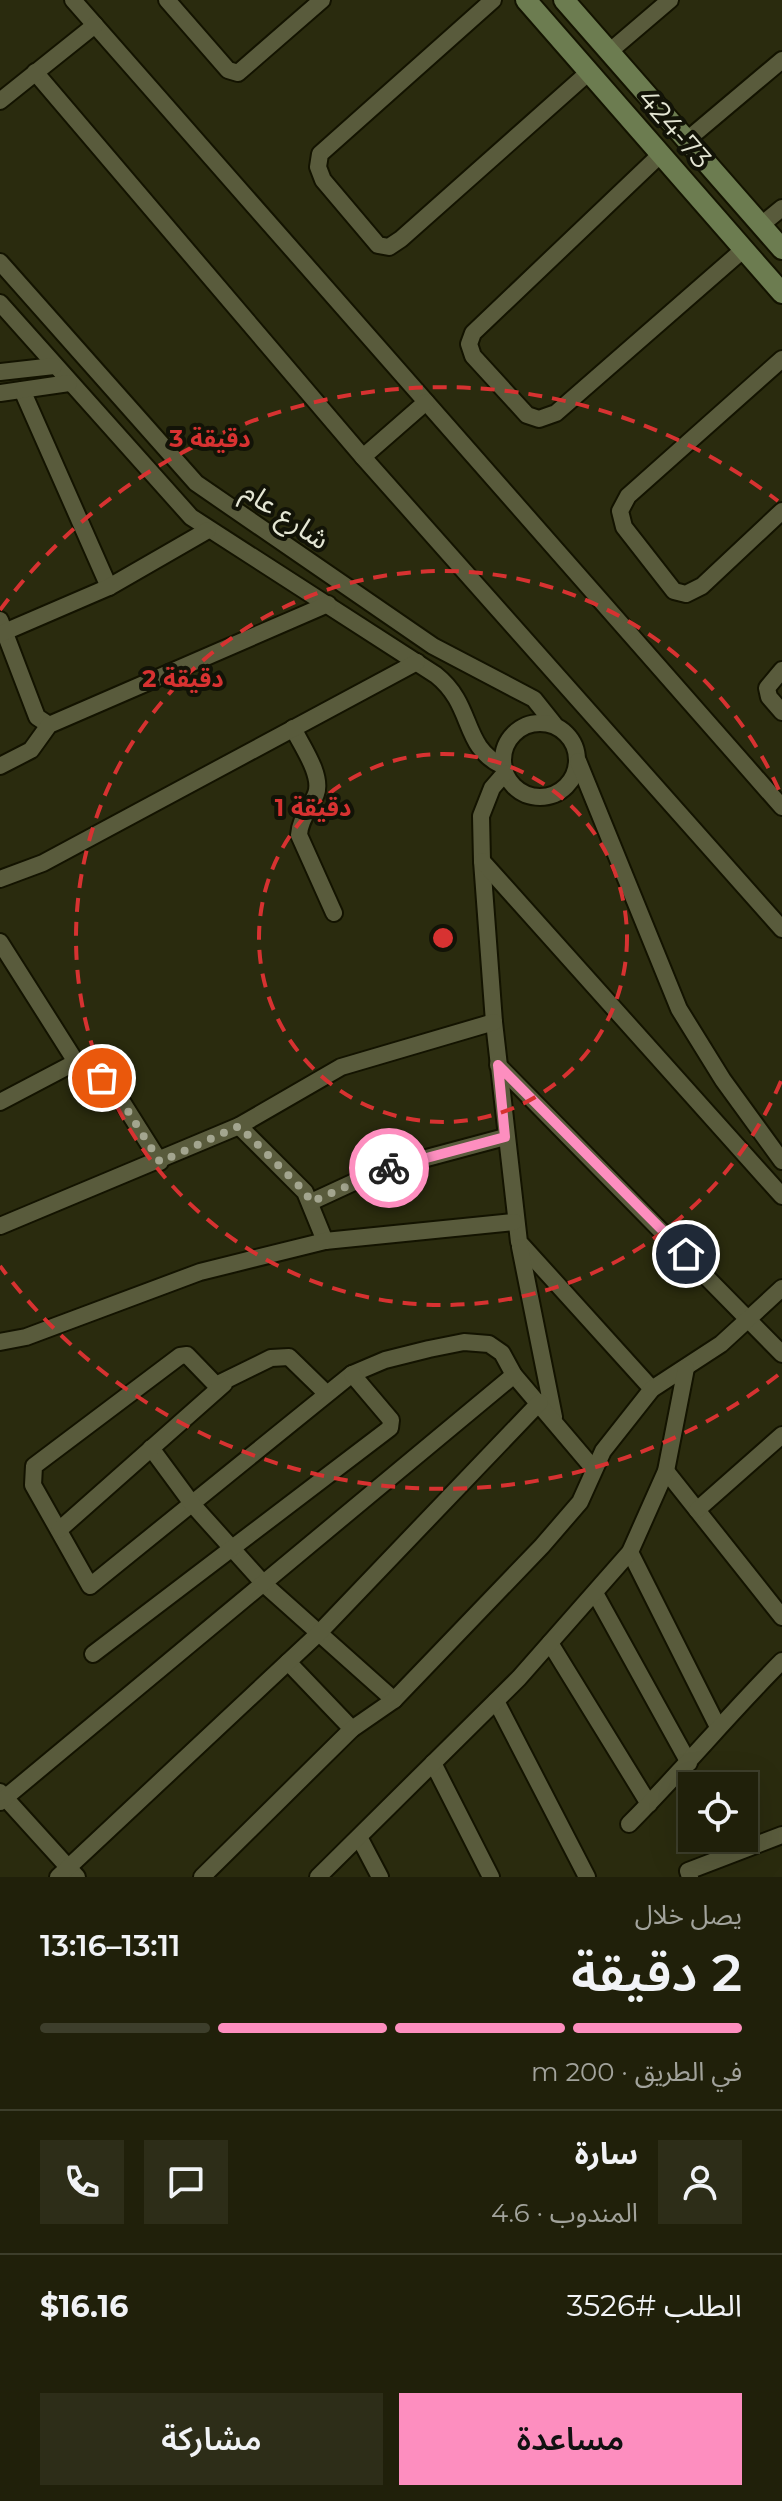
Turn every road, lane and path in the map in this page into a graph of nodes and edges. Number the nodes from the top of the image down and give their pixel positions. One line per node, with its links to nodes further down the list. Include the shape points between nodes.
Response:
1 (73, 0): 8 (street)
2 (167, 0): 3 (street, via 228,70 238,73)
3 (322, 0)
4 (493, 0): 12 (street, via 320,154 323,180 378,245 389,247 401,239)
5 (526, 0): 12 (street, 424-73)
6 (564, 0): 9 (street, 424-73)
7 (670, 0): 9 (street)
8 (95, 25): 11 (street); 29 (street)
9 (609, 52): 14 (street, 424-73)
10 (782, 60): 14 (street)
11 (35, 72): 13 (street); 32 (street)
12 (589, 72): 15 (street, 424-73)
13 (0, 101)
14 (687, 140): 17 (street, 424-73)
15 (661, 154): 18 (street, 424-73); 18 (street, via 473,333 473,356 527,415 539,419 556,413)
16 (782, 208): 17 (street)
17 (761, 225): 19 (street, 424-73)
18 (744, 249): 21 (street, 424-73)
19 (782, 249)
20 (0, 262): 30 (street, شارع عام)
21 (782, 293)
22 (0, 303): 24 (street, شارع عام)
23 (782, 359): 33 (street, via 628,496 620,511 624,527 674,591 686,594 702,586)
24 (54, 366): 25 (street); 26 (street, شارع عام)
25 (0, 372)
26 (69, 383): 27 (street); 31 (street, شارع عام)
27 (22, 390): 28 (street); 35 (street)
28 (0, 393)
29 (426, 402): 32 (street); 48 (street)
30 (150, 433): 31 (street); 44 (street, شارع عام, via 214,498 433,646 521,690)
31 (130, 450): 34 (street, شارع عام, via 174,501)
32 (363, 457): 40 (street)
33 (782, 511)
34 (208, 530): 35 (street); 36 (street, شارع عام)
35 (109, 587): 37 (street)
36 (328, 604): 38 (street, شارع عام); 42 (street)
37 (2, 629): 42 (street, via 37,717)
38 (417, 662): 43 (street); 47 (street, شارع عام, via 450,686 480,752)
39 (782, 670): 41 (street, via 767,688)
40 (582, 705): 44 (street); 52 (street)
41 (782, 712)
42 (49, 725): 46 (street, via 31,750)
43 (293, 728): 50 (street, via 43,863); 51 (street, via 316,777 317,791 299,835)
44 (560, 728): 45 (street, via 576,746); 47 (street, via 538,722 523,726 503,750)
45 (578, 761): 47 (street, via 566,787 539,798 513,786); 60 (street, via 679,1009)
46 (0, 766)
47 (504, 770): 49 (street, via 481,816)
48 (782, 807)
49 (482, 861): 54 (street); 62 (street)
50 (0, 879)
51 (334, 913)
52 (782, 929)
53 (0, 942): 55 (street)
54 (494, 1022): 56 (street); 58 (street, via 341,1067)
55 (76, 1062): 57 (street); 61 (street, via 114,1089)
56 (498, 1065): 59 (street); 69 (street)
57 (0, 1102)
58 (239, 1126): 61 (street); 63 (street)
59 (505, 1137): 63 (street, via 378,1171); 64 (street)
60 (782, 1161)
61 (160, 1162): 65 (street)
62 (782, 1196)
63 (311, 1202): 66 (street)
64 (514, 1222): 66 (street); 67 (street)
65 (0, 1226)
66 (325, 1241): 70 (street, via 200,1272)
67 (519, 1242): 76 (street); 79 (street)
68 (782, 1288): 69 (street)
69 (750, 1319): 71 (street); 72 (street)
70 (0, 1342)
71 (782, 1354)
72 (686, 1368): 76 (street); 83 (street)
73 (352, 1374): 74 (street, via 385,1360 464,1342 489,1344 502,1353); 77 (street); 87 (street, via 391,1420 390,1428)
74 (514, 1375): 78 (street); 89 (street)
75 (224, 1384): 77 (street, via 271,1358 289,1357); 81 (street); 86 (street, via 208,1380 187,1355 180,1356 34,1466 33,1485)
76 (652, 1389): 82 (street)
77 (327, 1394): 84 (street)
78 (540, 1402): 79 (street); 92 (street)
79 (555, 1418): 82 (street)
80 (782, 1435): 85 (street)
81 (151, 1448): 84 (street); 86 (street)
82 (593, 1468): 97 (street, via 580,1502)
83 (666, 1471): 85 (street); 88 (street)
84 (193, 1505): 86 (street, via 90,1586); 87 (street)
85 (697, 1510): 91 (street)
86 (59, 1530)
87 (232, 1548): 89 (street); 94 (street)
88 (630, 1552): 90 (street); 99 (street)
89 (264, 1584): 92 (street); 103 (street)
90 (595, 1593): 93 (street); 102 (street)
91 (782, 1617)
92 (319, 1633): 96 (street); 97 (street)
93 (550, 1643): 98 (street); 104 (street)
94 (93, 1654)
95 (782, 1661): 99 (street)
96 (288, 1662): 100 (street); 108 (street)
97 (394, 1700): 100 (street)
98 (496, 1701): 101 (street); 114 (street)
99 (717, 1725): 102 (street)
100 (352, 1729): 110 (street)
101 (433, 1763): 107 (street); 113 (street)
102 (689, 1763): 104 (street)
103 (1, 1797): 108 (street)
104 (649, 1804): 105 (street)
105 (629, 1824)
106 (782, 1835): 109 (street)
107 (359, 1837): 111 (street); 112 (street)
108 (68, 1874)
109 (687, 1875)
110 (202, 1877)
111 (318, 1877)
112 (380, 1877)
113 (491, 1877)
114 (587, 1877)

